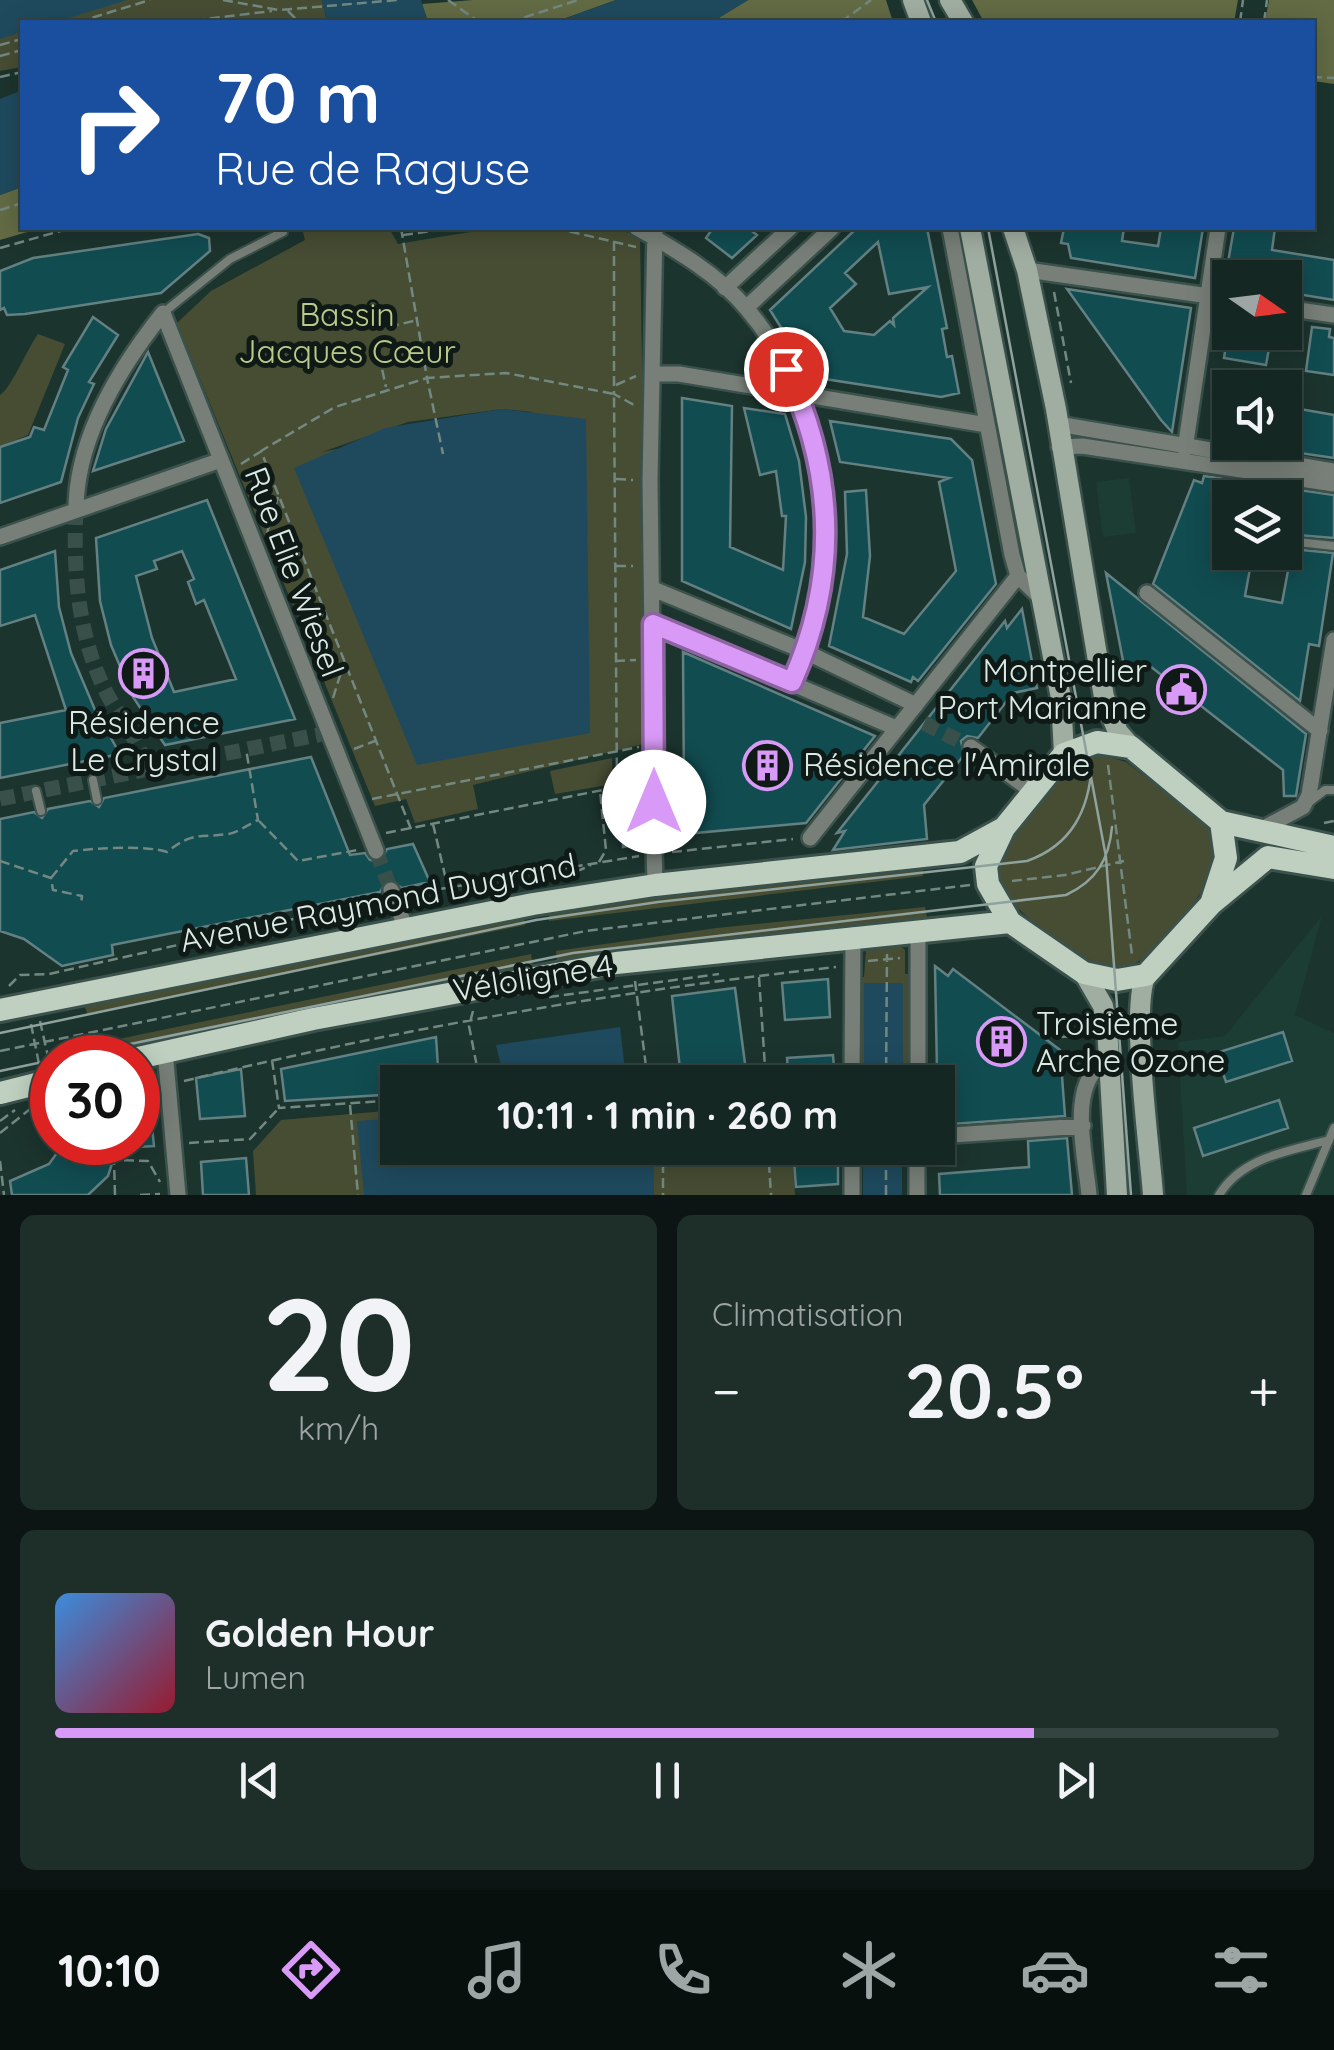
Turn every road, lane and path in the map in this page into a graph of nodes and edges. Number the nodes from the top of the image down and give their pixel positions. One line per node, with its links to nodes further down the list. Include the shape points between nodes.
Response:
1 (150, 0): 11 (path)
2 (223, 0): 8 (path)
3 (270, 0): 8 (path)
4 (398, 0): 10 (path)
5 (448, 0): 14 (path)
6 (578, 0): 15 (path)
7 (871, 0): 16 (path)
8 (267, 8): 9 (path)
9 (278, 10): 10 (path); 12 (path)
10 (286, 10): 13 (path)
11 (85, 20)
12 (196, 20)
13 (297, 20)
14 (476, 20)
15 (516, 20)
16 (844, 20)
17 (64, 230): 32 (path)
18 (282, 230): 40 (lane, via 230,259)
19 (402, 230): 29 (path)
20 (441, 230): 29 (path)
21 (564, 230): 30 (path)
22 (788, 230): 35 (street)
23 (830, 230): 38 (street)
24 (950, 230): 54 (street)
25 (970, 230): 76 (main road)
26 (1015, 230): 33 (main road)
27 (1024, 230): 33 (main road)
28 (1218, 230): 36 (street)
29 (403, 236): 42 (path)
30 (614, 241): 31 (path); 47 (path)
31 (655, 242): 35 (street); 45 (street)
32 (0, 248)
33 (1027, 270): 34 (street); 53 (main road)
34 (1052, 273): 36 (street); 50 (path)
35 (725, 288): 38 (street)
36 (1208, 296): 37 (street); 56 (street)
37 (1212, 297)
38 (746, 308): 51 (street)
39 (1302, 310): 41 (street)
40 (164, 312): 59 (street, Rue Elie Wiesel); 65 (street, via 95,425)
41 (1334, 315)
42 (416, 320): 43 (path); 46 (path)
43 (389, 326)
44 (380, 354): 48 (path)
45 (652, 374): 47 (path); 51 (street); 52 (street)
46 (427, 378): 48 (path); 49 (path, via 506,373); 58 (path)
47 (614, 386): 49 (path)
48 (386, 388): 57 (path, via 335,407)
49 (614, 394): 52 (path); 61 (path)
50 (1074, 395)
51 (800, 396): 54 (street); 80 (street, via 827,512 824,576)
52 (650, 413): 62 (street)
53 (1058, 424): 55 (main road); 56 (street)
54 (988, 425): 73 (street)
55 (1059, 446): 63 (street); 94 (main road, via 1087,563 1104,697)
56 (1185, 448): 60 (street)
57 (261, 451): 59 (path); 64 (path)
58 (443, 454)
59 (224, 467): 65 (street); 69 (street, Rue Elie Wiesel)
60 (1334, 471)
61 (614, 480): 62 (path); 70 (path)
62 (650, 480): 71 (street)
63 (1334, 484)
64 (279, 496): 69 (path); 72 (path)
65 (76, 510): 66 (street)
66 (0, 537)
67 (1302, 542): 68 (lane)
68 (1334, 546)
69 (259, 556): 79 (street, Rue Elie Wiesel)
70 (615, 566): 71 (path); 83 (path)
71 (650, 566): 74 (street)
72 (310, 576): 79 (path); 82 (path)
73 (1018, 576): 76 (street); 85 (street)
74 (653, 589): 77 (street); 80 (street)
75 (1146, 593): 89 (street)
76 (1040, 597): 97 (main road, via 1061,698)
77 (653, 624): 81 (street); 84 (street)
78 (1334, 640): 89 (street)
79 (292, 641): 88 (street, Rue Elie Wiesel)
80 (806, 652): 84 (street); 85 (street)
81 (653, 660): 83 (path); 92 (street)
82 (345, 661): 88 (path); 90 (path)
83 (615, 662): 96 (path)
84 (792, 682): 87 (street)
85 (913, 710): 86 (street); 87 (street)
86 (924, 723)
87 (896, 728): 119 (street)
88 (326, 729): 98 (street, Rue Elie Wiesel)
89 (1320, 732): 110 (street)
90 (376, 740): 98 (path); 106 (path)
91 (1105, 742): 94 (main road); 97 (main road); 125 (path)
92 (653, 744): 96 (path); 100 (street)
93 (971, 746): 104 (street)
94 (1131, 747): 114 (main road)
95 (246, 750): 112 (path)
96 (616, 751): 101 (path); 106 (path)
97 (1064, 754): 104 (main road)
98 (336, 756): 108 (street, Rue Elie Wiesel)
99 (93, 780): 107 (lane)
100 (654, 780): 101 (path); 109 (street)
101 (617, 788): 103 (path)
102 (1334, 790): 110 (lane)
103 (600, 791): 115 (path); 128 (path, via 604,855)
104 (1032, 791): 117 (main road)
105 (36, 792): 111 (lane)
106 (398, 794): 108 (path); 116 (path)
107 (97, 800)
108 (356, 802): 120 (street, Rue Elie Wiesel)
109 (654, 802)
110 (1303, 807): 113 (path, via 1317,826); 118 (street)
111 (41, 811)
112 (258, 820): 123 (path, via 298,861); 127 (path, via 229,834 184,838 168,852 147,845 73,851)
113 (1334, 821)
114 (1221, 822): 118 (main road); 133 (main road, via 1226,858)
115 (433, 824): 116 (path); 132 (path, via 447,884)
116 (411, 828): 120 (path)
117 (1004, 828): 129 (main road, via 988,856); 130 (main road, Avenue Raymond Dugrand, via 960,852)
118 (1254, 832): 122 (main road)
119 (810, 838)
120 (373, 844)
121 (654, 845): 130 (street)
122 (1334, 846)
123 (342, 853)
124 (0, 861): 127 (path)
125 (1124, 861): 129 (path); 141 (path)
126 (1334, 868): 133 (main road, via 1268,856)
127 (51, 878): 134 (path, via 53,890 82,896)
128 (548, 884)
129 (988, 884): 135 (main road); 152 (path, via 586,931)
130 (655, 885): 136 (main road, Avenue Raymond Dugrand)
131 (391, 890): 136 (street)
132 (514, 890)
133 (1211, 904): 141 (main road)
134 (81, 906)
135 (1010, 922): 138 (main road); 142 (main road)
136 (406, 929): 147 (main road, Avenue Raymond Dugrand)
137 (887, 942): 140 (path)
138 (918, 946): 139 (main road); 140 (path); 165 (street)
139 (853, 953): 140 (path); 143 (path); 146 (path, Véloligne 4); 156 (main road, via 700,952 517,979); 163 (street)
140 (888, 957): 164 (path)
141 (1139, 968): 142 (main road, via 1117,980); 197 (main road)
142 (1084, 974): 150 (main road, via 1104,1006)
143 (758, 975): 145 (path); 162 (path)
144 (0, 984): 147 (path)
145 (637, 990): 149 (path); 161 (path)
146 (543, 998)
147 (29, 1005): 148 (main road, Avenue Raymond Dugrand); 151 (path)
148 (0, 1010)
149 (468, 1020): 158 (path); 160 (path)
150 (1107, 1034): 153 (path); 159 (main road)
151 (44, 1035)
152 (72, 1035)
153 (1058, 1036)
154 (30, 1044): 155 (path)
155 (0, 1051)
156 (166, 1052): 157 (main road); 166 (street)
157 (160, 1053)
158 (272, 1060): 166 (path); 171 (path)
159 (1108, 1060): 173 (street, via 1098,1065 1082,1096); 196 (main road)
160 (477, 1065)
161 (646, 1065)
162 (765, 1065)
163 (852, 1065)
164 (886, 1065)
165 (918, 1065)
166 (169, 1084): 178 (street)
167 (30, 1086): 168 (main road)
168 (0, 1093)
169 (380, 1102): 170 (path)
170 (350, 1104): 171 (path); 189 (path)
171 (279, 1108): 178 (path, via 250,1139)
172 (30, 1111): 175 (path)
173 (1083, 1126): 176 (street); 195 (street)
174 (1334, 1128): 177 (lane)
175 (0, 1133)
176 (955, 1135)
177 (1329, 1140): 198 (lane, via 1257,1161 1229,1179); 199 (lane)
178 (174, 1144): 185 (street)
179 (0, 1162): 186 (path)
180 (664, 1165): 190 (path)
181 (769, 1165): 191 (path)
182 (852, 1165): 192 (street)
183 (886, 1165): 193 (path)
184 (917, 1165): 194 (street)
185 (172, 1194): 187 (path, via 148,1161 114,1160); 188 (path)
186 (4, 1195)
187 (115, 1195)
188 (140, 1195)
189 (358, 1195)
190 (664, 1195)
191 (770, 1195)
192 (852, 1195)
193 (886, 1195)
194 (917, 1195)
195 (1089, 1195)
196 (1117, 1195)
197 (1153, 1195)
198 (1219, 1195)
199 (1306, 1195)

